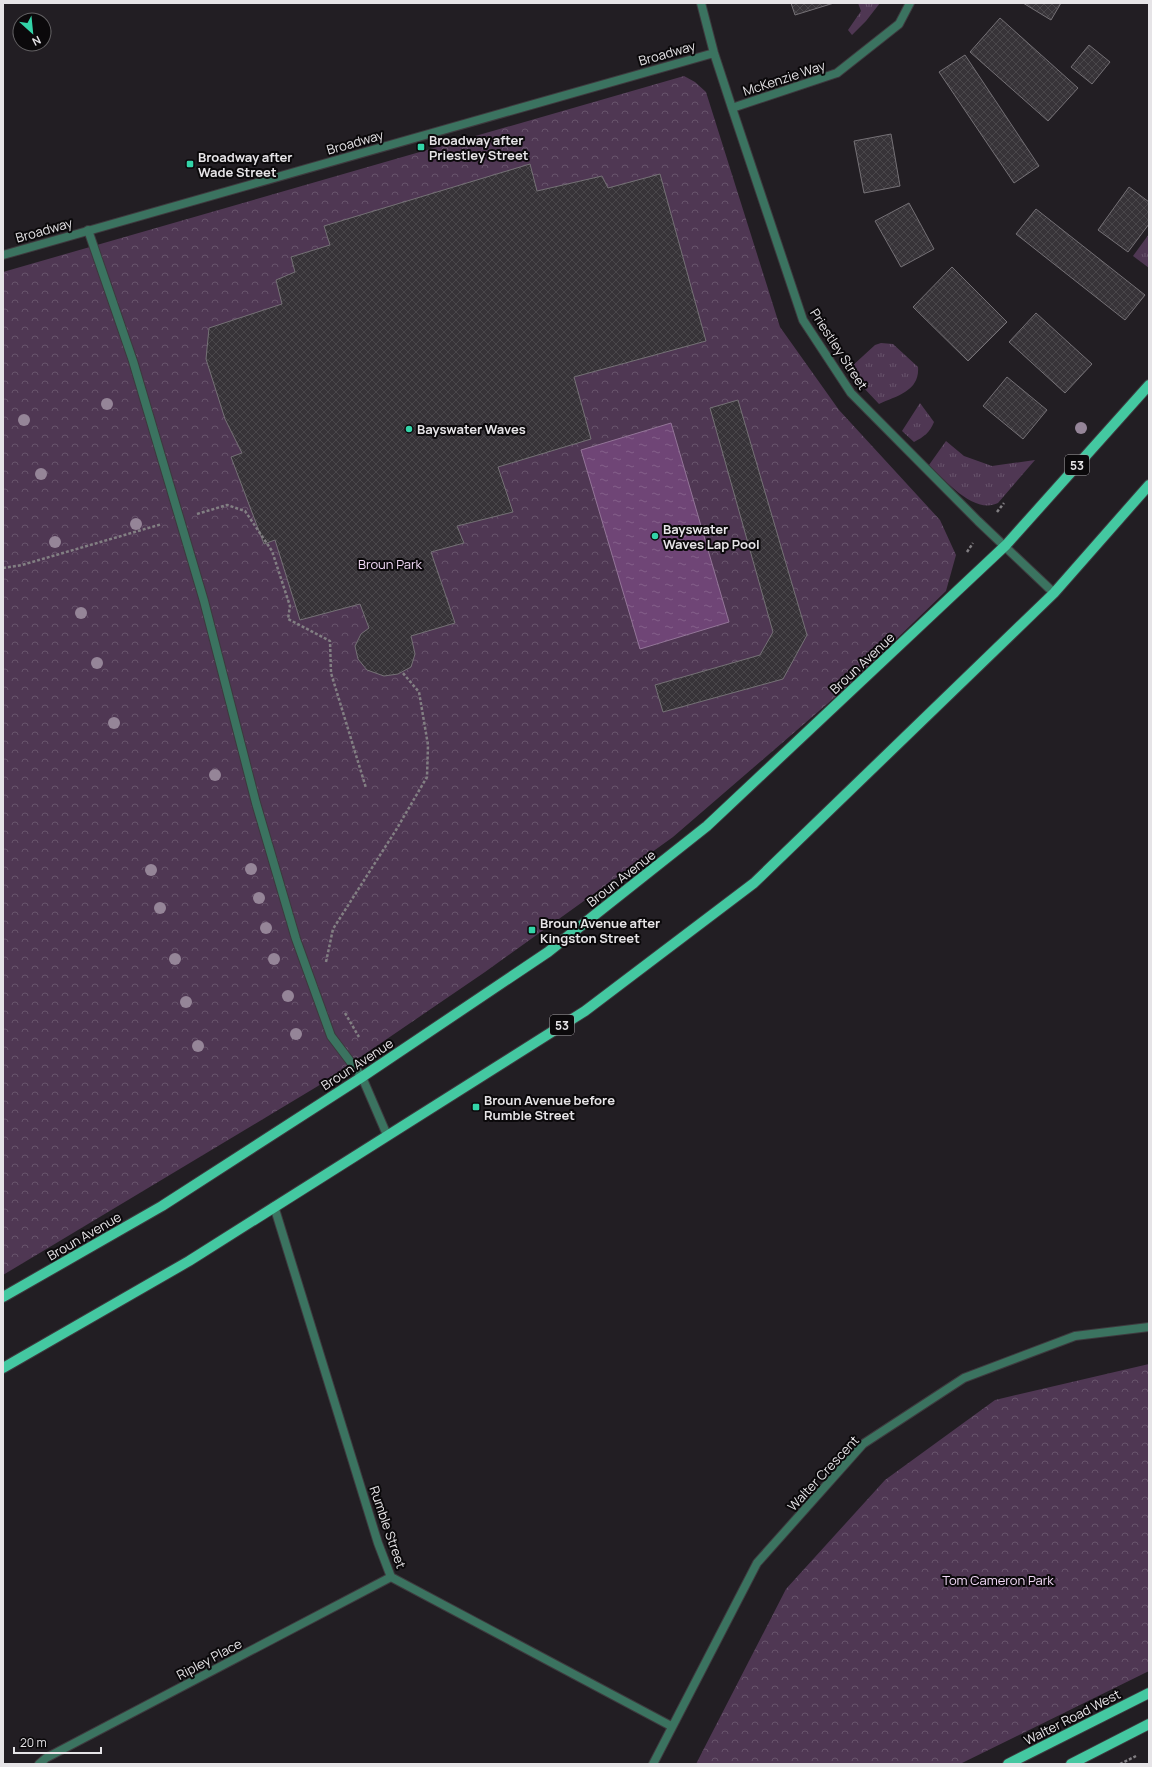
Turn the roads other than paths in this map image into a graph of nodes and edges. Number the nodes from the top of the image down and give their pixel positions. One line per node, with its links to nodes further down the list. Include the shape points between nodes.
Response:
1 (701, 3): 3 (street, Priestley Street)
2 (910, 3): 4 (street, McKenzie Way, via 899,24 836,73)
3 (714, 53): 4 (street, Priestley Street); 5 (street, Broadway)
4 (732, 108): 9 (street, Priestley Street, via 803,320 851,393 978,521)
5 (88, 230): 6 (street, Broadway); 11 (street, via 133,361 180,519 256,803 296,939 331,1036)
6 (3, 254)
7 (1149, 385): 9 (main road, Broun Avenue / 53)
8 (1149, 485): 10 (main road, 53)
9 (1006, 545): 10 (street, Priestley Street); 11 (main road, Broun Avenue / 53, via 707,826 548,952)
10 (1054, 593): 12 (main road, 53, via 754,883 584,1011)
11 (362, 1077): 12 (street); 14 (main road, Broun Avenue / 53, via 162,1206)
12 (387, 1135): 13 (main road, 53)
13 (274, 1206): 16 (main road, 53, via 189,1261); 17 (street, Rumble Street, via 378,1543)
14 (3, 1297)
15 (1149, 1328): 20 (street, Walter Crescent, via 1075,1336 964,1378 863,1444 757,1563)
16 (3, 1368)
17 (391, 1577): 20 (street, Rumble Street); 21 (street, Ripley Place, via 46,1758)
18 (1149, 1693): 23 (main road, Walter Road West)
19 (1149, 1724): 24 (main road)
20 (671, 1726): 22 (street, Walter Crescent)
21 (39, 1764)
22 (653, 1764)
23 (1008, 1764)
24 (1070, 1764)

